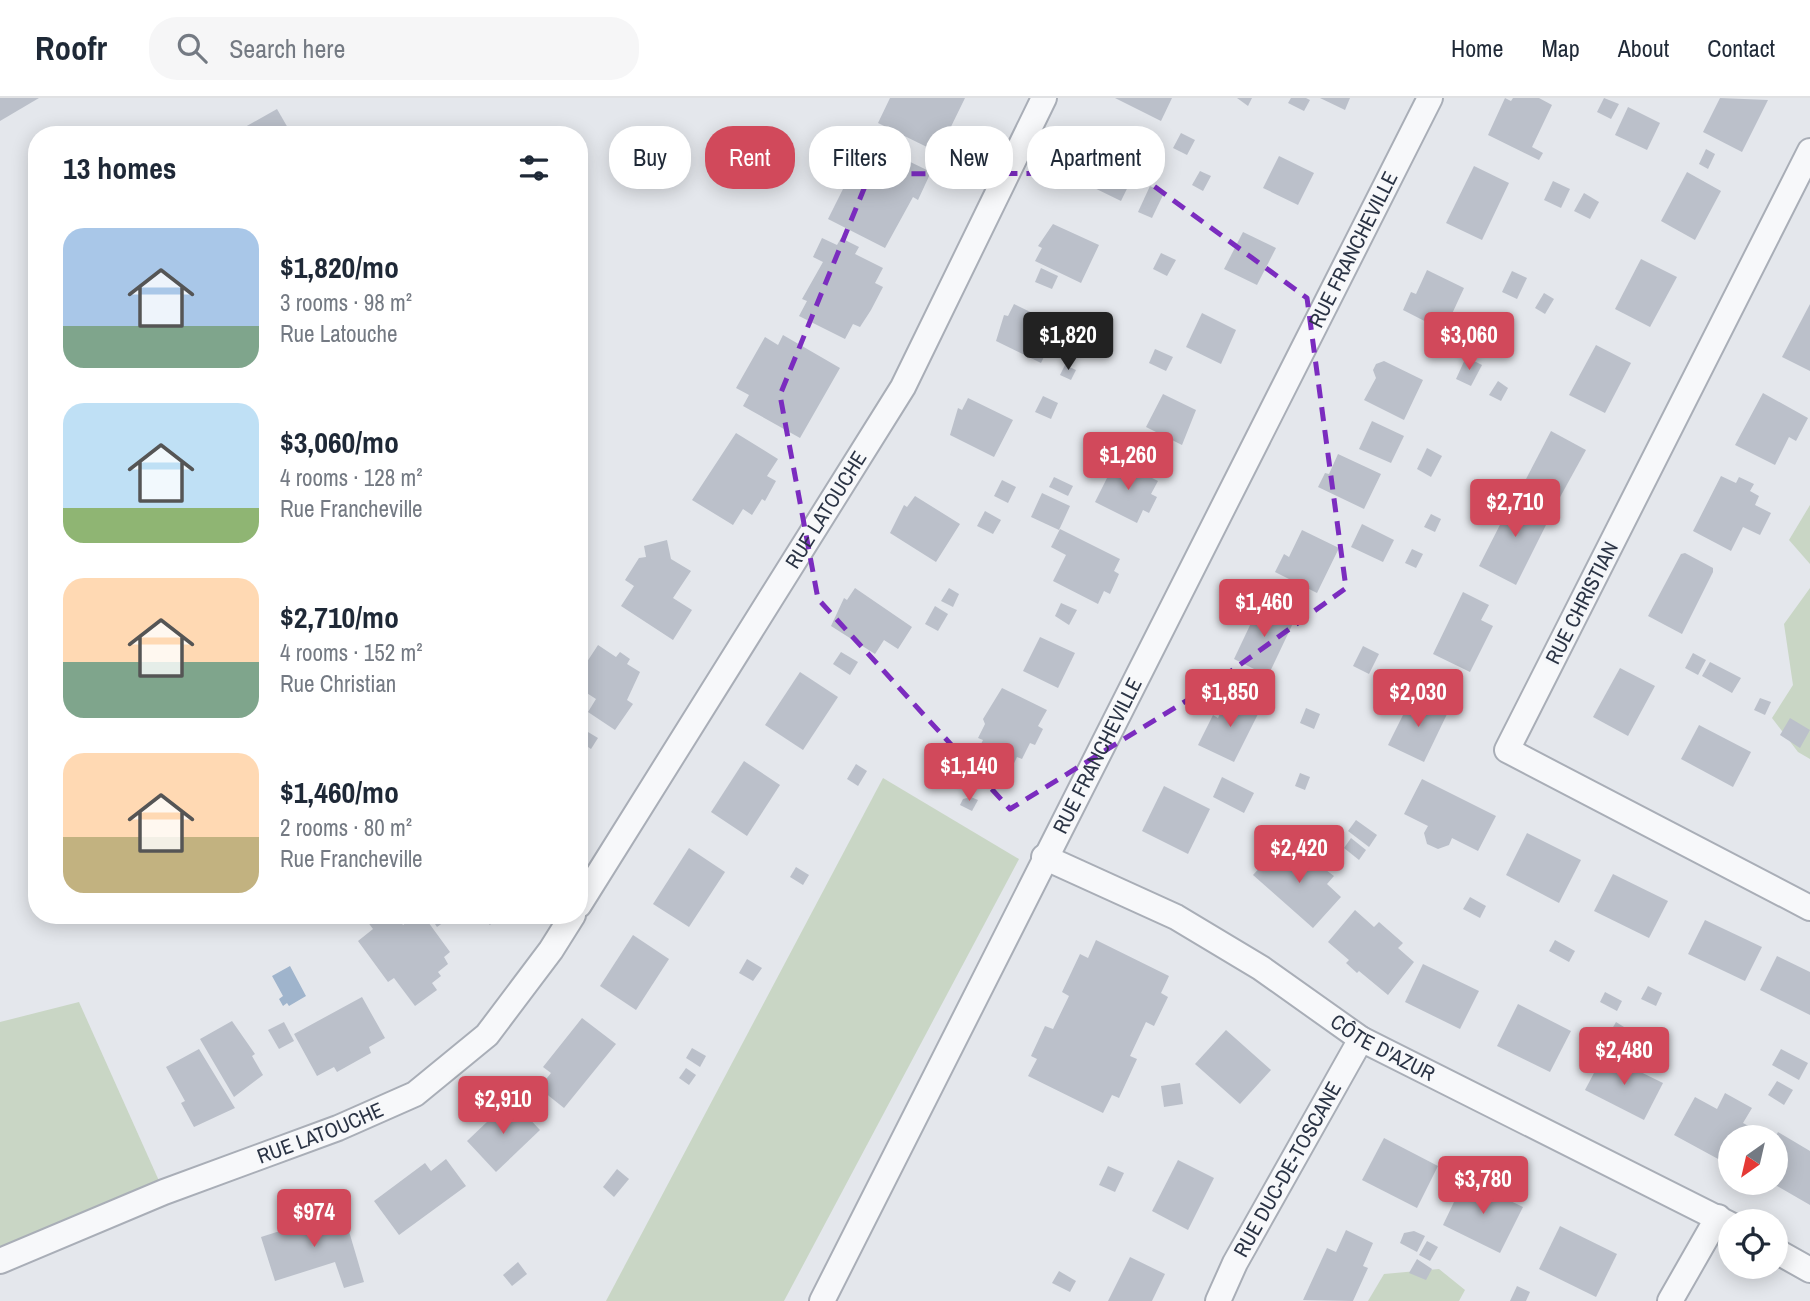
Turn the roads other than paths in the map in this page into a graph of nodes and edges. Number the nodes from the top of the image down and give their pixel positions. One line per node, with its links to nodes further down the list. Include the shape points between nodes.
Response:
1 (1044, 98): 5 (street, RUE LATOUCHE, via 903,387)
2 (1430, 98): 4 (street, RUE FRANCHEVILLE)
3 (1810, 151): 6 (street, RUE CHRISTIAN, via 1507,750)
4 (1044, 857): 8 (street, CÔTE D'AZUR, via 1176,917 1261,968); 14 (street, RUE FRANCHEVILLE)
5 (588, 891)
6 (1810, 908)
7 (567, 924): 12 (street, RUE LATOUCHE, via 487,1035 415,1094)
8 (1361, 1039): 9 (street, CÔTE D'AZUR); 15 (street, RUE DUC-DE-TOSCANE)
9 (1718, 1218)
10 (1718, 1230): 16 (street)
11 (1788, 1258): 13 (street)
12 (0, 1261)
13 (1810, 1270)
14 (822, 1301)
15 (1218, 1301)
16 (1670, 1301)

